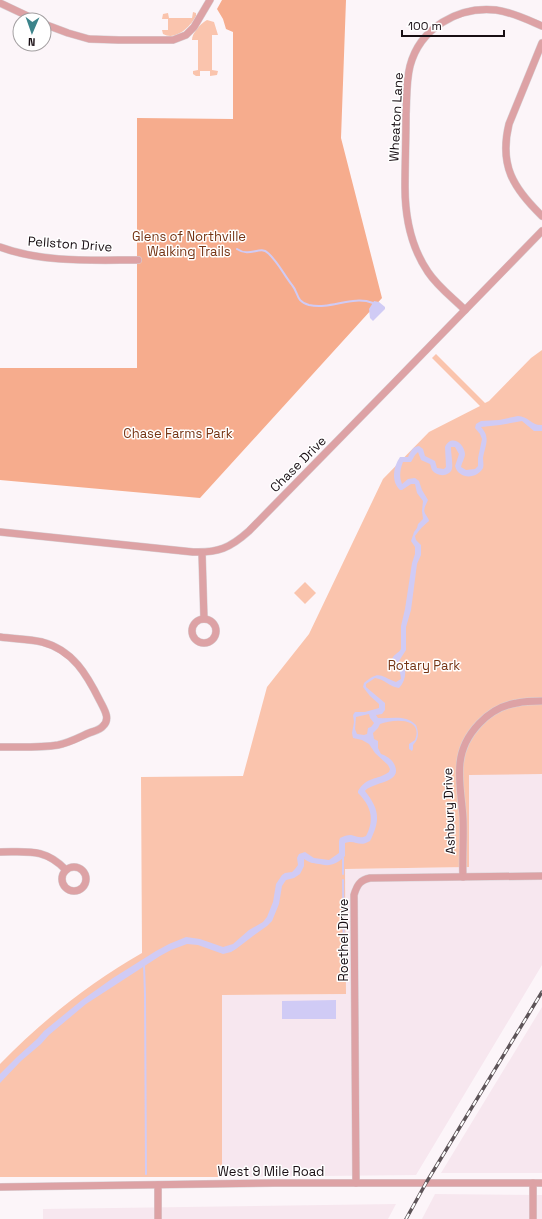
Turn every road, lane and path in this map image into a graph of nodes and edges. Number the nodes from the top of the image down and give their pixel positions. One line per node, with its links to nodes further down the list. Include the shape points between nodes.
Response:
1 (210, 0): 5 (street, via 198,22 186,35 173,40 101,40)
2 (0, 3): 3 (street)
3 (19, 12)
4 (542, 26): 11 (street, Wheaton Lane, via 497,10 478,10 460,14 430,31 416,52 410,67 407,85 404,202 412,240 429,273)
5 (52, 27)
6 (542, 43): 7 (street, via 509,124 506,152 517,189)
7 (542, 216)
8 (542, 231): 11 (street, Chase Drive)
9 (0, 247): 10 (street, Pellston Drive, via 38,256 83,260)
10 (138, 260)
11 (466, 310): 13 (street, Chase Drive, via 241,538 234,544 216,551)
12 (0, 532): 13 (street, Chase Drive)
13 (202, 552): 14 (street)
14 (204, 619)
15 (0, 637): 17 (street, via 44,643 56,647 73,659 85,673 107,717 104,726 99,729 58,745)
16 (542, 701): 21 (street, Ashbury Drive, via 518,702 497,709 478,724 465,745 459,776 463,820)
17 (0, 747)
18 (0, 852): 19 (street, via 36,852 56,860)
19 (66, 870)
20 (542, 876): 21 (street, Roethel Drive)
21 (463, 877): 22 (street, Roethel Drive, via 370,878 359,882 356,888)
22 (356, 1183): 23 (street, West 9 Mile Road); 25 (street, West 9 Mile Road)
23 (533, 1183): 24 (street, West 9 Mile Road); 28 (street)
24 (542, 1183)
25 (158, 1184): 26 (street, West 9 Mile Road); 27 (street)
26 (0, 1187)
27 (158, 1219)
28 (533, 1219)

